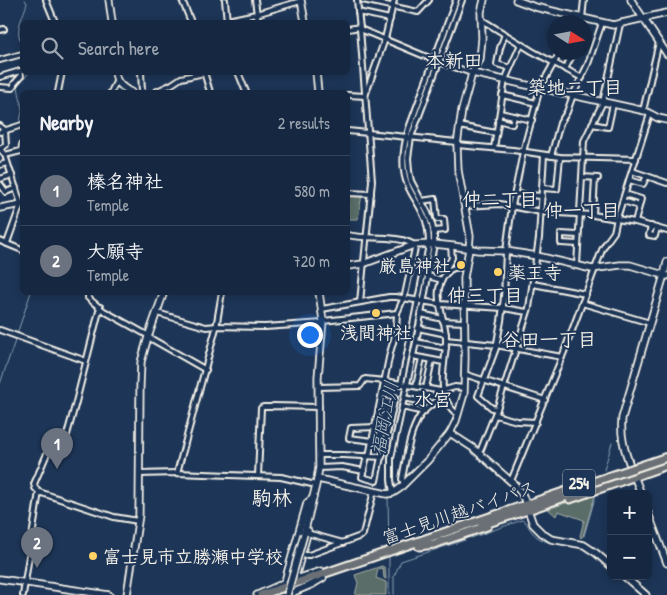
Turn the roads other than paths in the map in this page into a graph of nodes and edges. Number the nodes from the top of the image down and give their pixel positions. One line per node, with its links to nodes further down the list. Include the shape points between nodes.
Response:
1 (46, 0): 27 (street)
2 (109, 0): 28 (street)
3 (182, 0): 29 (street)
4 (225, 0): 30 (street)
5 (255, 0): 22 (street)
6 (301, 0): 22 (street); 33 (street)
7 (357, 0): 20 (street)
8 (363, 0): 18 (street)
9 (394, 0): 18 (street)
10 (429, 0): 18 (street, via 418,12)
11 (456, 0): 49 (street)
12 (462, 0): 49 (street)
13 (484, 0): 34 (street)
14 (516, 0): 19 (street)
15 (538, 0): 19 (street)
16 (584, 0): 24 (street)
17 (631, 0): 25 (street)
18 (392, 7): 26 (street)
19 (535, 7): 23 (street)
20 (358, 12): 26 (street); 38 (street)
21 (667, 13): 25 (street)
22 (256, 14): 31 (street); 32 (street)
23 (565, 15)
24 (581, 15)
25 (643, 18): 37 (street); 42 (street)
26 (390, 19): 41 (street)
27 (54, 20)
28 (112, 20)
29 (190, 20)
30 (227, 20)
31 (231, 20)
32 (258, 20)
33 (305, 20)
34 (482, 20): 40 (street); 54 (street, via 480,60)
35 (592, 21): 36 (street)
36 (602, 23): 37 (street); 64 (street)
37 (620, 24): 81 (street)
38 (360, 28): 39 (street); 41 (street); 80 (street)
39 (350, 29)
40 (505, 34): 43 (street); 51 (street, via 497,64)
41 (385, 39): 49 (street); 80 (street)
42 (659, 42): 44 (street); 84 (street)
43 (521, 44): 50 (street); 51 (street)
44 (667, 54)
45 (20, 55): 46 (street)
46 (0, 60)
47 (556, 60): 50 (street)
48 (570, 60): 52 (street)
49 (436, 61): 54 (street); 99 (street)
50 (554, 63): 52 (street); 68 (street)
51 (510, 68): 66 (street)
52 (565, 69): 64 (street)
53 (20, 71): 63 (street)
54 (472, 73): 66 (street); 94 (street)
55 (21, 75): 67 (street, via 12,88)
56 (61, 75): 69 (street)
57 (116, 75): 65 (street)
58 (141, 75): 72 (street)
59 (195, 75): 73 (street, via 181,78)
60 (205, 75): 74 (street)
61 (239, 75): 75 (street)
62 (317, 75): 76 (street)
63 (0, 76)
64 (582, 78): 79 (street)
65 (117, 80): 70 (street); 71 (street)
66 (505, 80): 68 (street); 78 (street)
67 (0, 87)
68 (540, 88): 79 (street); 82 (street)
69 (58, 90)
70 (112, 90)
71 (128, 90)
72 (142, 90)
73 (159, 90)
74 (209, 90)
75 (245, 90)
76 (320, 90)
77 (350, 95): 80 (street)
78 (502, 95): 82 (street); 85 (street)
79 (572, 95): 81 (street); 106 (street)
80 (365, 96): 97 (street)
81 (602, 102): 83 (street); 91 (street)
82 (536, 103): 89 (street)
83 (614, 104): 84 (street); 91 (street, via 608,127)
84 (643, 111): 86 (street)
85 (500, 113): 87 (street); 88 (street)
86 (650, 114): 90 (street); 109 (street)
87 (514, 116): 88 (street, via 512,124); 89 (street)
88 (498, 120): 98 (street)
89 (532, 120): 103 (street)
90 (667, 120)
91 (592, 124): 108 (street, via 584,141)
92 (0, 126): 96 (street)
93 (20, 126): 96 (street)
94 (459, 126): 98 (street); 100 (street)
95 (350, 130): 97 (street)
96 (2, 131): 104 (street, via 6,145 0,149)
97 (368, 133): 99 (street); 123 (street, via 372,170)
98 (496, 133): 101 (street)
99 (409, 137): 100 (street); 128 (street, via 409,170); 150 (street, via 403,154 404,172 408,187 424,215)
100 (457, 144): 101 (street); 131 (street)
101 (494, 148): 103 (street)
102 (20, 151): 104 (street)
103 (523, 152): 105 (street); 124 (street)
104 (5, 155): 110 (street)
105 (544, 155): 106 (street); 121 (street)
106 (551, 156): 107 (street)
107 (560, 157): 108 (street); 121 (street, via 557,189)
108 (582, 158): 109 (street); 115 (street)
109 (636, 159): 112 (street)
110 (7, 163): 111 (street); 113 (street)
111 (0, 165)
112 (632, 171): 114 (street); 117 (street)
113 (12, 175): 116 (street); 120 (street)
114 (646, 176): 117 (street, via 644,184); 118 (street)
115 (582, 177): 137 (street); 138 (street, via 596,178)
116 (0, 179)
117 (629, 180): 125 (street)
118 (667, 183)
119 (0, 184): 120 (street, via 6,192)
120 (16, 188): 127 (street)
121 (542, 188): 126 (street)
122 (350, 194): 123 (street)
123 (370, 194): 147 (street)
124 (515, 194): 126 (street); 132 (street)
125 (625, 194): 129 (street); 133 (street, via 641,199)
126 (542, 196): 136 (street)
127 (20, 199)
128 (421, 201): 144 (street); 144 (street, via 435,199 437,218 444,219 445,230)
129 (622, 201): 133 (street); 139 (street)
130 (20, 204): 134 (street)
131 (465, 206): 132 (street); 155 (street)
132 (512, 206): 136 (street); 156 (street)
133 (639, 206): 140 (street)
134 (0, 208)
135 (20, 209): 149 (street)
136 (541, 212): 137 (street); 157 (street)
137 (580, 213): 138 (street); 145 (street)
138 (594, 215): 139 (street)
139 (617, 218): 140 (street); 163 (street, via 614,232)
140 (634, 222): 141 (street)
141 (651, 226): 142 (street); 142 (street, via 649,235 655,236)
142 (657, 228): 143 (street)
143 (667, 231)
144 (433, 232): 150 (street)
145 (578, 235): 151 (street); 151 (street, via 561,234 561,243)
146 (350, 236): 147 (street)
147 (366, 237): 152 (street); 159 (street)
148 (0, 241): 149 (street)
149 (7, 244): 154 (street)
150 (432, 244): 152 (street); 153 (street); 165 (street); 175 (street)
151 (578, 244): 161 (street)
152 (414, 245): 159 (street); 174 (street)
153 (450, 246): 155 (street); 164 (street, via 452,258 446,268)
154 (20, 249)
155 (469, 249): 156 (street); 162 (street)
156 (506, 251): 157 (street); 181 (street)
157 (537, 256): 161 (street); 168 (street)
158 (667, 262): 166 (street)
159 (363, 264): 160 (street); 176 (street)
160 (350, 266)
161 (576, 266): 163 (street)
162 (465, 268): 164 (street); 179 (street)
163 (594, 269): 166 (street, via 630,265); 169 (street)
164 (449, 270): 167 (street)
165 (428, 276): 167 (street); 175 (street)
166 (666, 276): 190 (street)
167 (442, 280): 178 (street, via 438,291)
168 (532, 284): 169 (street); 183 (street)
169 (586, 294): 177 (street)
170 (88, 295): 180 (street)
171 (163, 295): 184 (street)
172 (222, 295): 191 (street)
173 (320, 295): 182 (street)
174 (404, 297): 175 (street); 176 (street); 185 (street)
175 (421, 300): 178 (street); 186 (street); 212 (street)
176 (360, 302): 182 (street)
177 (582, 303): 190 (street); 203 (street)
178 (440, 304): 179 (street); 187 (street)
179 (464, 306): 181 (street); 189 (street)
180 (100, 307): 195 (street); 206 (street)
181 (503, 308): 183 (street); 199 (street)
182 (322, 309): 188 (street)
183 (528, 312): 201 (street)
184 (157, 313): 191 (street, via 202,326); 195 (street)
185 (397, 313): 188 (street); 211 (street)
186 (421, 314): 187 (street); 192 (street)
187 (443, 320): 189 (street); 194 (street)
188 (323, 322): 191 (street, via 265,327); 214 (street)
189 (464, 322): 198 (street)
190 (650, 323): 242 (street, via 622,418 622,440)
191 (217, 326): 208 (street)
192 (418, 328): 194 (street); 197 (street)
193 (0, 330): 206 (street)
194 (446, 334): 196 (street)
195 (148, 336): 208 (street); 247 (street, via 140,372)
196 (446, 340): 198 (street); 200 (street)
197 (416, 342): 200 (street); 202 (street)
198 (464, 342): 199 (street); 209 (street)
199 (496, 345): 201 (street); 210 (street)
200 (446, 348): 207 (street)
201 (516, 349): 203 (street); 215 (street)
202 (412, 356): 204 (street); 212 (street)
203 (562, 357): 222 (street)
204 (422, 358): 205 (street); 213 (street)
205 (432, 360): 207 (street); 216 (street)
206 (86, 361): 256 (street, via 65,442 49,450 34,486)
207 (444, 362): 218 (street)
208 (206, 370): 246 (street)
209 (464, 374): 210 (street); 217 (street)
210 (483, 380): 215 (street); 226 (street, via 478,396)
211 (385, 381): 212 (street); 214 (street, via 365,379 360,386); 219 (street)
212 (404, 384): 213 (street); 221 (street)
213 (416, 386): 216 (street)
214 (318, 387): 225 (street)
215 (504, 387): 222 (street); 226 (street)
216 (426, 388): 218 (street)
217 (464, 388): 218 (street); 228 (street)
218 (443, 390): 220 (street)
219 (382, 394): 231 (street); 232 (street, via 395,397)
220 (444, 396): 223 (street); 228 (street)
221 (404, 398): 223 (street); 224 (street)
222 (545, 400): 230 (street)
223 (433, 404): 227 (street)
224 (402, 407): 227 (street); 257 (street, via 391,458)
225 (319, 408): 236 (street); 248 (street, via 261,408)
226 (497, 409): 229 (street)
227 (424, 412): 252 (street, via 408,446 402,479)
228 (458, 415): 233 (street)
229 (495, 415): 230 (street); 235 (street)
230 (536, 422): 250 (street)
231 (376, 427): 232 (street); 234 (street); 234 (street, via 351,428 349,438)
232 (388, 430): 240 (street)
233 (450, 433): 235 (street); 252 (street)
234 (373, 441): 239 (street)
235 (479, 452): 250 (street)
236 (320, 455): 237 (street); 244 (street)
237 (343, 455): 239 (street); 243 (street)
238 (667, 455): 242 (highway, 254); 253 (highway, 富士見川越バイパス / 254, bridge)
239 (368, 456): 240 (street); 245 (street)
240 (381, 457): 245 (street, via 376,481 362,478)
241 (667, 463): 249 (highway, 254); 253 (highway, 富士見川越バイパス / 254)
242 (630, 466): 249 (street); 260 (highway, 254)
243 (342, 467): 244 (street); 245 (street)
244 (319, 468): 251 (street)
245 (364, 471)
246 (177, 473): 247 (street); 248 (street)
247 (139, 474): 262 (street)
248 (258, 476): 251 (street)
249 (634, 476): 254 (street); 259 (highway, 254, via 557,503)
250 (511, 480): 260 (street, via 519,488)
251 (317, 482): 255 (street); 258 (street)
252 (404, 484): 257 (street)
253 (587, 486): 259 (highway, 富士見川越バイパス / 254); 260 (highway, 富士見川越バイパス / 254)
254 (639, 490)
255 (374, 491): 257 (street); 265 (street, via 363,534)
256 (39, 492): 262 (street, via 114,517); 275 (street)
257 (390, 493)
258 (313, 498): 264 (street); 279 (street, via 307,503 285,581)
259 (548, 503): 260 (highway, 富士見川越バイパス / 254)
260 (527, 506): 261 (highway, 254, via 498,512); 270 (street, via 533,524 545,536 589,548)
261 (496, 518): 267 (highway, 富士見川越バイパス / 254); 267 (highway, 富士見川越バイパス / 254)
262 (138, 521): 278 (street)
263 (652, 521): 266 (street)
264 (305, 534): 265 (street); 268 (street); 281 (street, bridge)
265 (343, 543): 268 (street)
266 (664, 546): 271 (street)
267 (390, 553): 269 (highway, 富士見川越バイパス / 254); 272 (highway, 富士見川越バイパス / 254)
268 (301, 555): 269 (street, via 296,574 299,578)
269 (366, 559): 279 (highway, 富士見川越バイパス / 254)
270 (607, 563)
271 (667, 563)
272 (322, 578): 280 (highway, 富士見川越バイパス / 254); 282 (street)
273 (0, 579): 275 (street)
274 (629, 580): 283 (street)
275 (25, 583): 276 (street); 277 (street)
276 (23, 595)
277 (108, 595)
278 (127, 595)
279 (259, 595)
280 (274, 595)
281 (286, 595)
282 (291, 595)
283 (646, 595)

